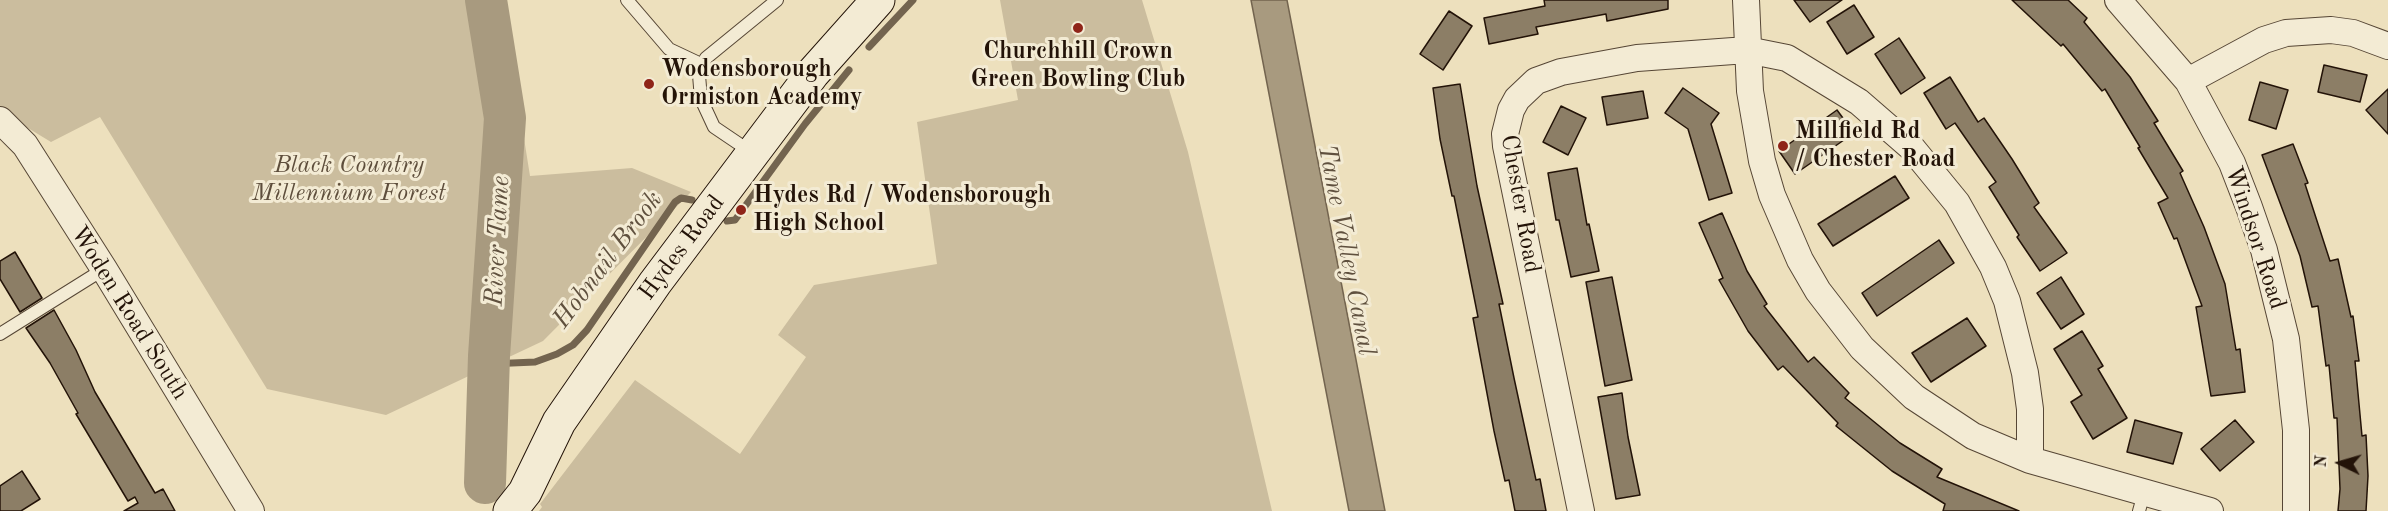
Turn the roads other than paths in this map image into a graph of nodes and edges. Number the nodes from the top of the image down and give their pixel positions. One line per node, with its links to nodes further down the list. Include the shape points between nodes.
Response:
1 (627, 0): 8 (lane, via 669,49)
2 (777, 0): 8 (lane, via 706,58)
3 (878, 0): 13 (street, Hydes Road, via 813,73)
4 (1746, 0): 7 (street)
5 (2118, 0): 9 (street, Windsor Road)
6 (2388, 46): 9 (street, via 2353,33 2331,30 2286,33 2264,40)
7 (1746, 50): 16 (street, via 1755,126 1772,195 1818,291 1862,348 1914,397 1973,436); 16 (street, Chester Road, via 1796,62 1859,102 1912,148 1957,203 1993,267 2018,336 2030,409); 20 (street, Chester Road, via 1636,58 1561,72 1525,89 1511,110 1506,146)
8 (703, 65): 13 (lane, via 699,75 701,99 714,127)
9 (2188, 81): 22 (street, Windsor Road, via 2232,163 2277,294 2296,430)
10 (0, 120): 11 (street, Woden Road South)
11 (25, 145): 12 (street); 14 (street, Woden Road South)
12 (0, 150)
13 (752, 153): 19 (street, Hydes Road, via 655,283 559,422 525,492)
14 (104, 269): 15 (lane); 18 (street, Woden Road South)
15 (0, 334)
16 (2030, 460): 17 (street)
17 (2142, 502): 21 (street)
18 (250, 511)
19 (510, 511)
20 (1581, 511)
21 (2210, 511)
22 (2296, 511)

